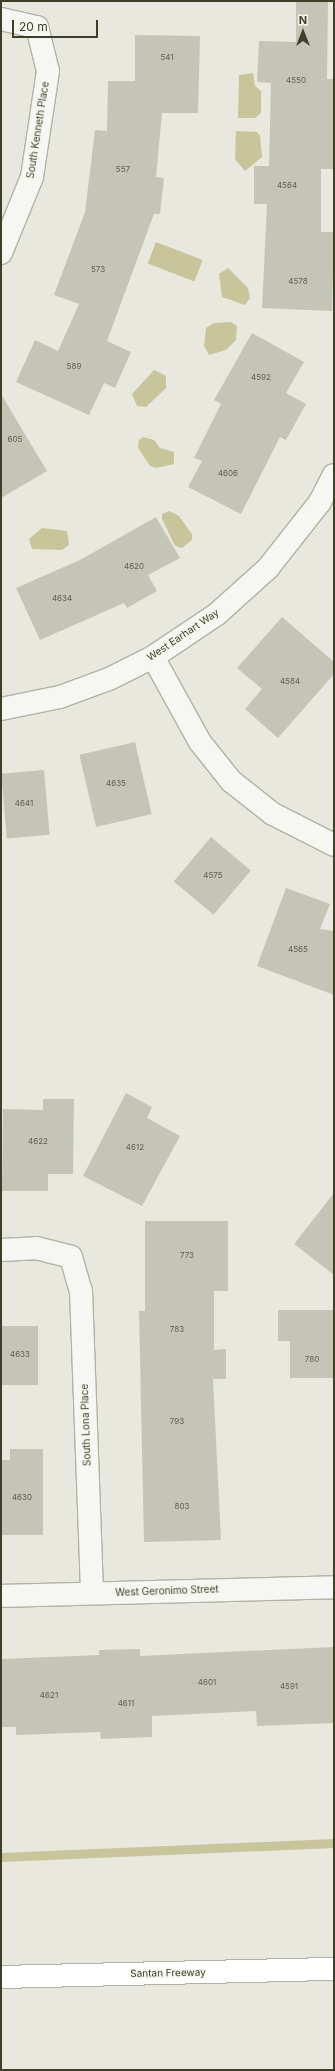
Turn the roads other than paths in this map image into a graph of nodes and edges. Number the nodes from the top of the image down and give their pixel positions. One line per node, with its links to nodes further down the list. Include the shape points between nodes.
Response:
1 (1, 19): 2 (street, South Kenneth Place, via 37,27 48,71 32,177)
2 (1, 253)
3 (334, 475): 4 (street, West Earhart Way, via 320,502 268,568 217,614)
4 (153, 656): 5 (street, West Earhart Way, via 60,697); 6 (street, via 200,742 231,781 273,814)
5 (1, 709)
6 (334, 845)
7 (1, 1250): 9 (street, South Lona Place, via 36,1248 71,1257 81,1291)
8 (334, 1587): 9 (street, West Geronimo Street)
9 (92, 1593): 10 (street, West Geronimo Street)
10 (1, 1596)
11 (334, 1969): 12 (highway, Santan Freeway)
12 (1, 1977)

